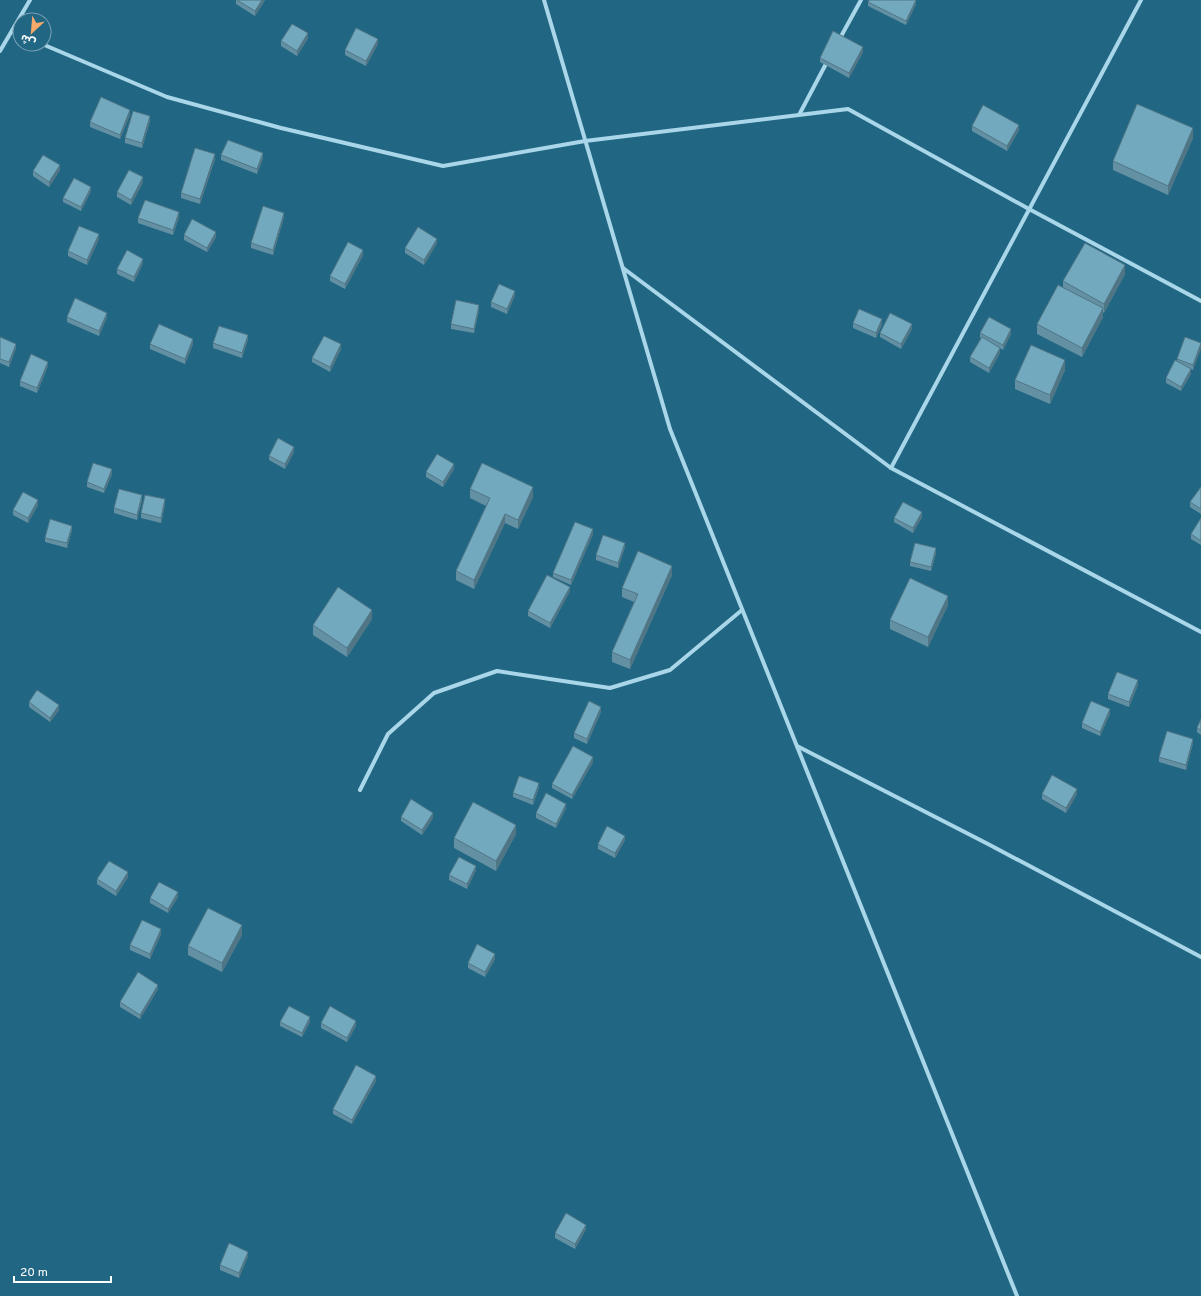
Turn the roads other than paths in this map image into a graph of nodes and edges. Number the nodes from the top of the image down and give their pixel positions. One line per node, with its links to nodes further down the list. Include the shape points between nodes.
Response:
1 (30, 0): 5 (street)
2 (544, 0): 12 (street)
3 (861, 0): 7 (street)
4 (1141, 0): 13 (street)
5 (23, 12)
6 (12, 31): 9 (street)
7 (836, 47)
8 (52, 48): 12 (street, via 167,97 281,128 443,166)
9 (0, 51)
10 (832, 54): 11 (street)
11 (799, 115): 12 (street); 13 (street, via 848,109)
12 (585, 141): 14 (street)
13 (1029, 209): 15 (street); 16 (street)
14 (623, 268): 16 (street); 17 (street, via 670,429)
15 (1201, 301)
16 (891, 468): 18 (street)
17 (742, 610): 19 (street); 20 (street, via 670,670 610,688 497,671 434,693 388,734)
18 (1201, 632)
19 (797, 746): 21 (street); 22 (street)
20 (360, 790)
21 (1201, 957)
22 (1017, 1296)

